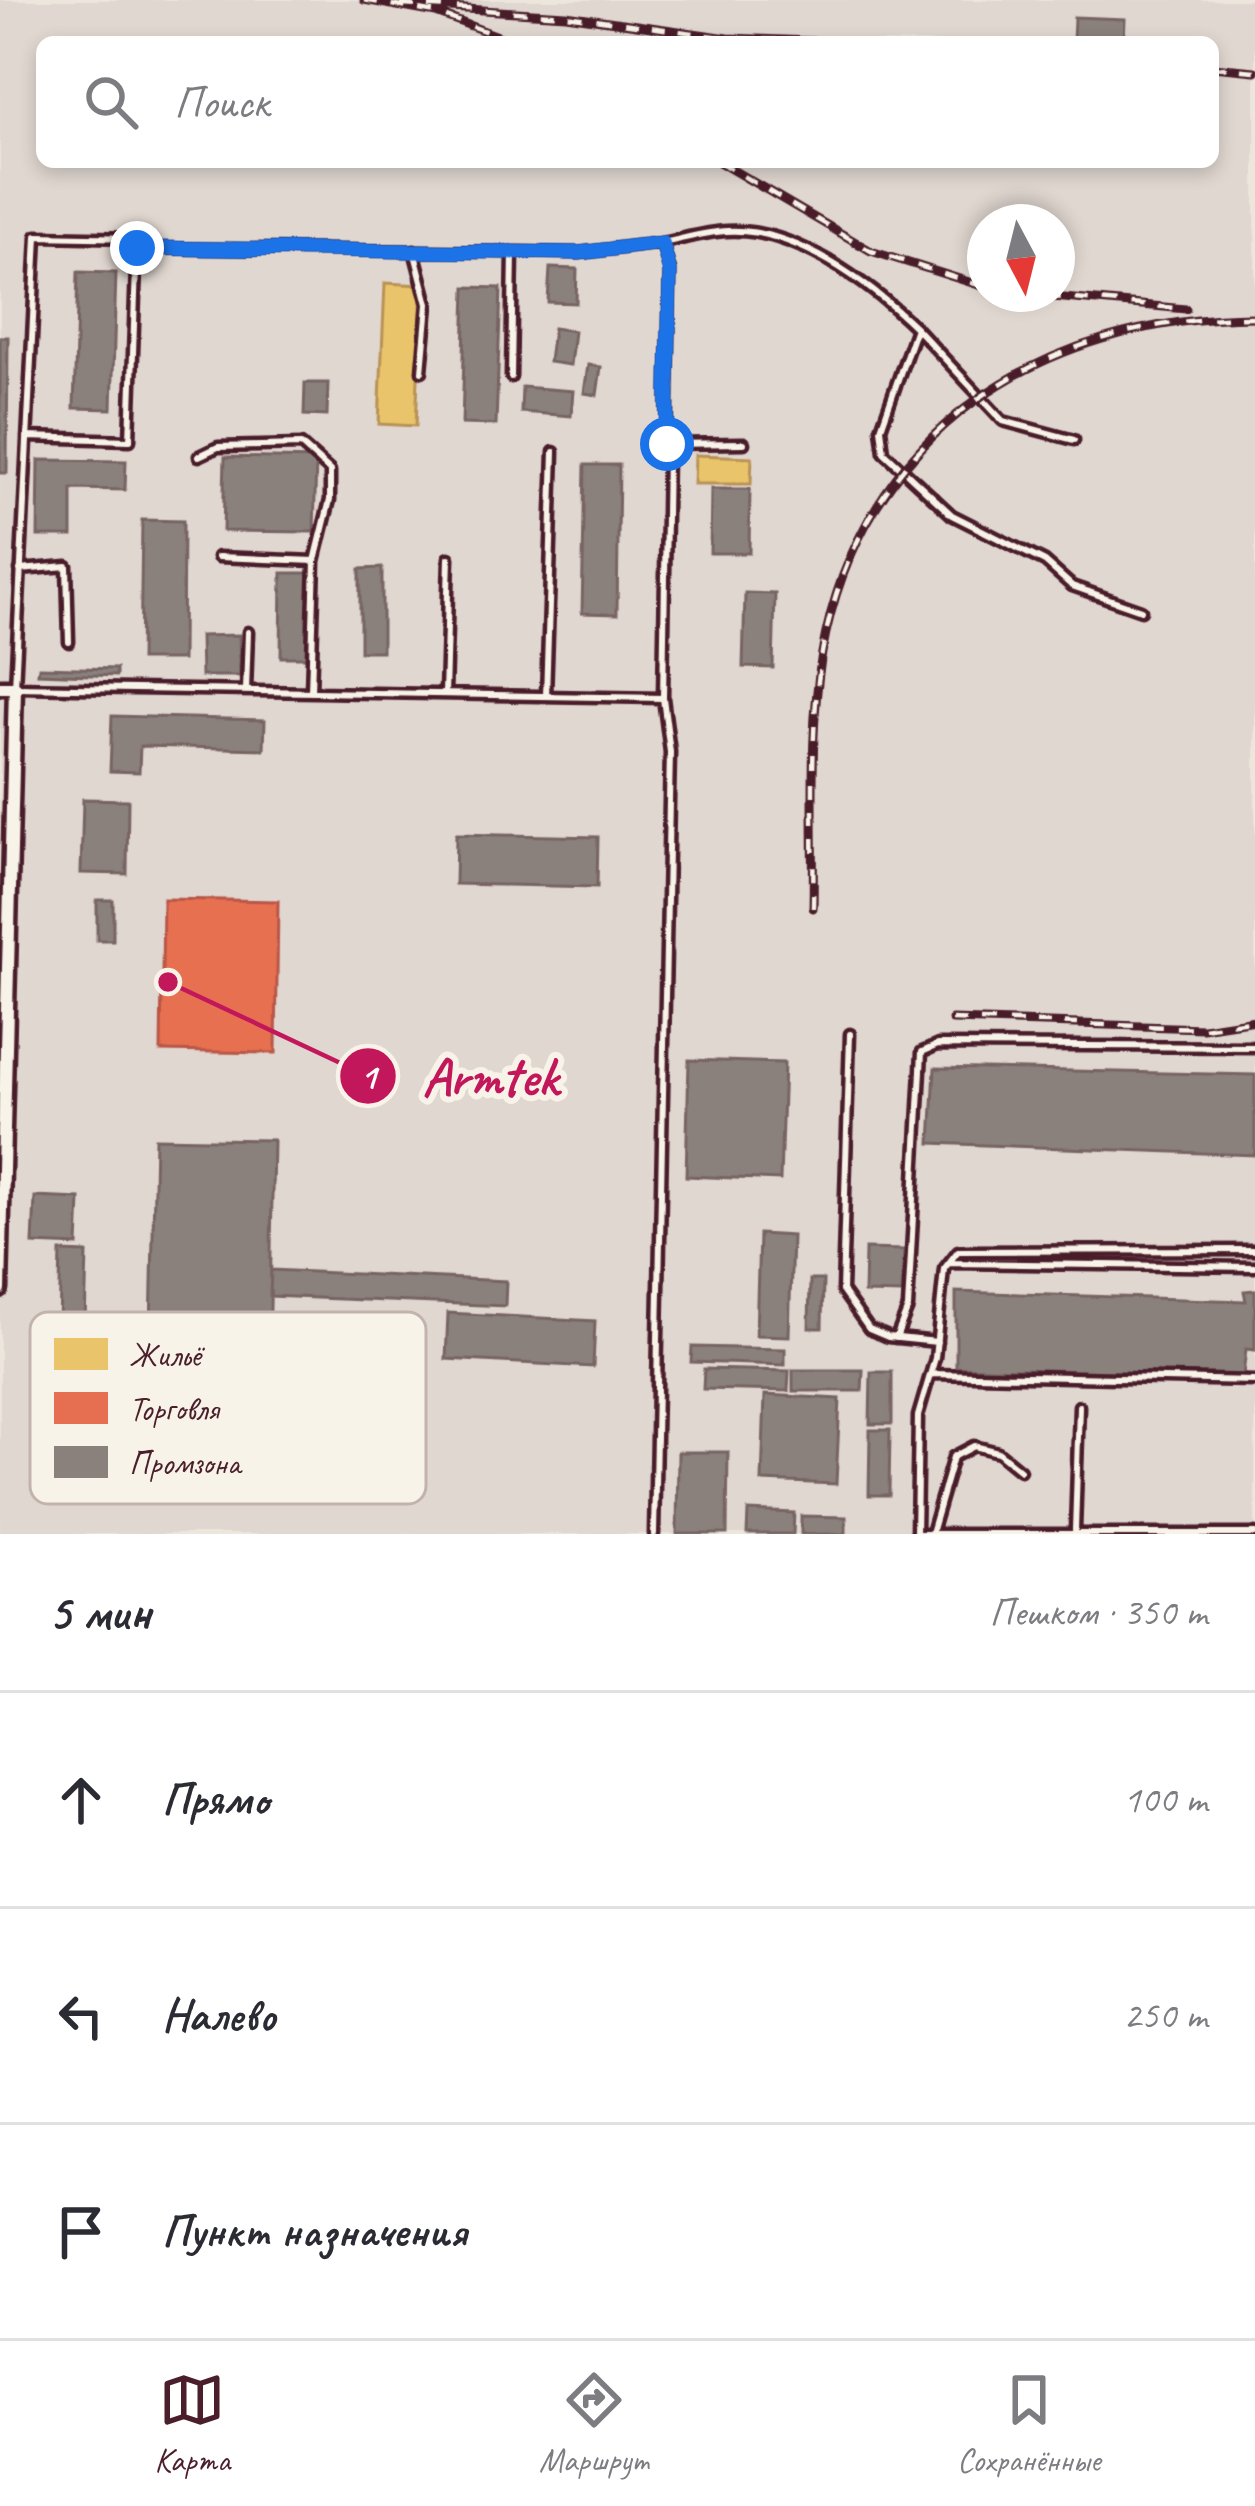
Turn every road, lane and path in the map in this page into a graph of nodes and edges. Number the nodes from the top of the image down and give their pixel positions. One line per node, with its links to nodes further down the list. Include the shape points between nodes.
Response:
1 (662, 243): 4 (lane); 5 (lane, via 730,230 791,244 876,290); 11 (lane, via 670,272)
2 (137, 248): 3 (lane); 8 (lane, via 130,440); 8 (lane, via 137,238 37,236)
3 (414, 250): 4 (lane); 6 (lane, via 428,304)
4 (513, 252): 7 (lane)
5 (916, 328): 9 (lane, via 1004,421); 18 (lane, via 881,428 884,452 952,515 1046,562 1072,586)
6 (422, 371)
7 (512, 377)
8 (27, 437): 17 (lane)
9 (1074, 440)
10 (744, 443): 11 (lane)
11 (667, 444): 26 (lane)
12 (554, 452): 25 (lane)
13 (199, 456): 16 (lane, via 218,447 301,445 330,471)
14 (218, 557): 16 (lane)
15 (449, 558): 24 (lane)
16 (315, 562): 23 (lane)
17 (20, 570): 20 (lane, via 67,566); 21 (lane)
18 (1141, 610)
19 (248, 632): 22 (lane)
20 (69, 642)
21 (7, 687): 22 (lane); 32 (street)
22 (246, 691): 23 (lane)
23 (311, 692): 24 (lane)
24 (445, 694): 25 (lane)
25 (546, 696): 26 (lane)
26 (663, 698): 42 (lane, via 670,752)
27 (850, 1034): 33 (lane, via 842,1292 869,1329)
28 (1255, 1047): 33 (lane, via 938,1045 922,1052 908,1308)
29 (1255, 1250): 30 (lane, via 958,1251)
30 (949, 1263): 31 (lane); 34 (lane)
31 (1255, 1268)
32 (0, 1290)
33 (896, 1338): 34 (lane)
34 (937, 1342): 35 (lane)
35 (931, 1374): 36 (lane); 43 (lane, via 919,1416)
36 (1255, 1381)
37 (1079, 1406): 39 (lane)
38 (1020, 1470): 41 (lane, via 974,1446 953,1457)
39 (1075, 1530): 40 (lane); 44 (lane)
40 (1017, 1532): 41 (lane)
41 (931, 1533): 43 (lane)
42 (654, 1534)
43 (916, 1534)
44 (1255, 1534)

